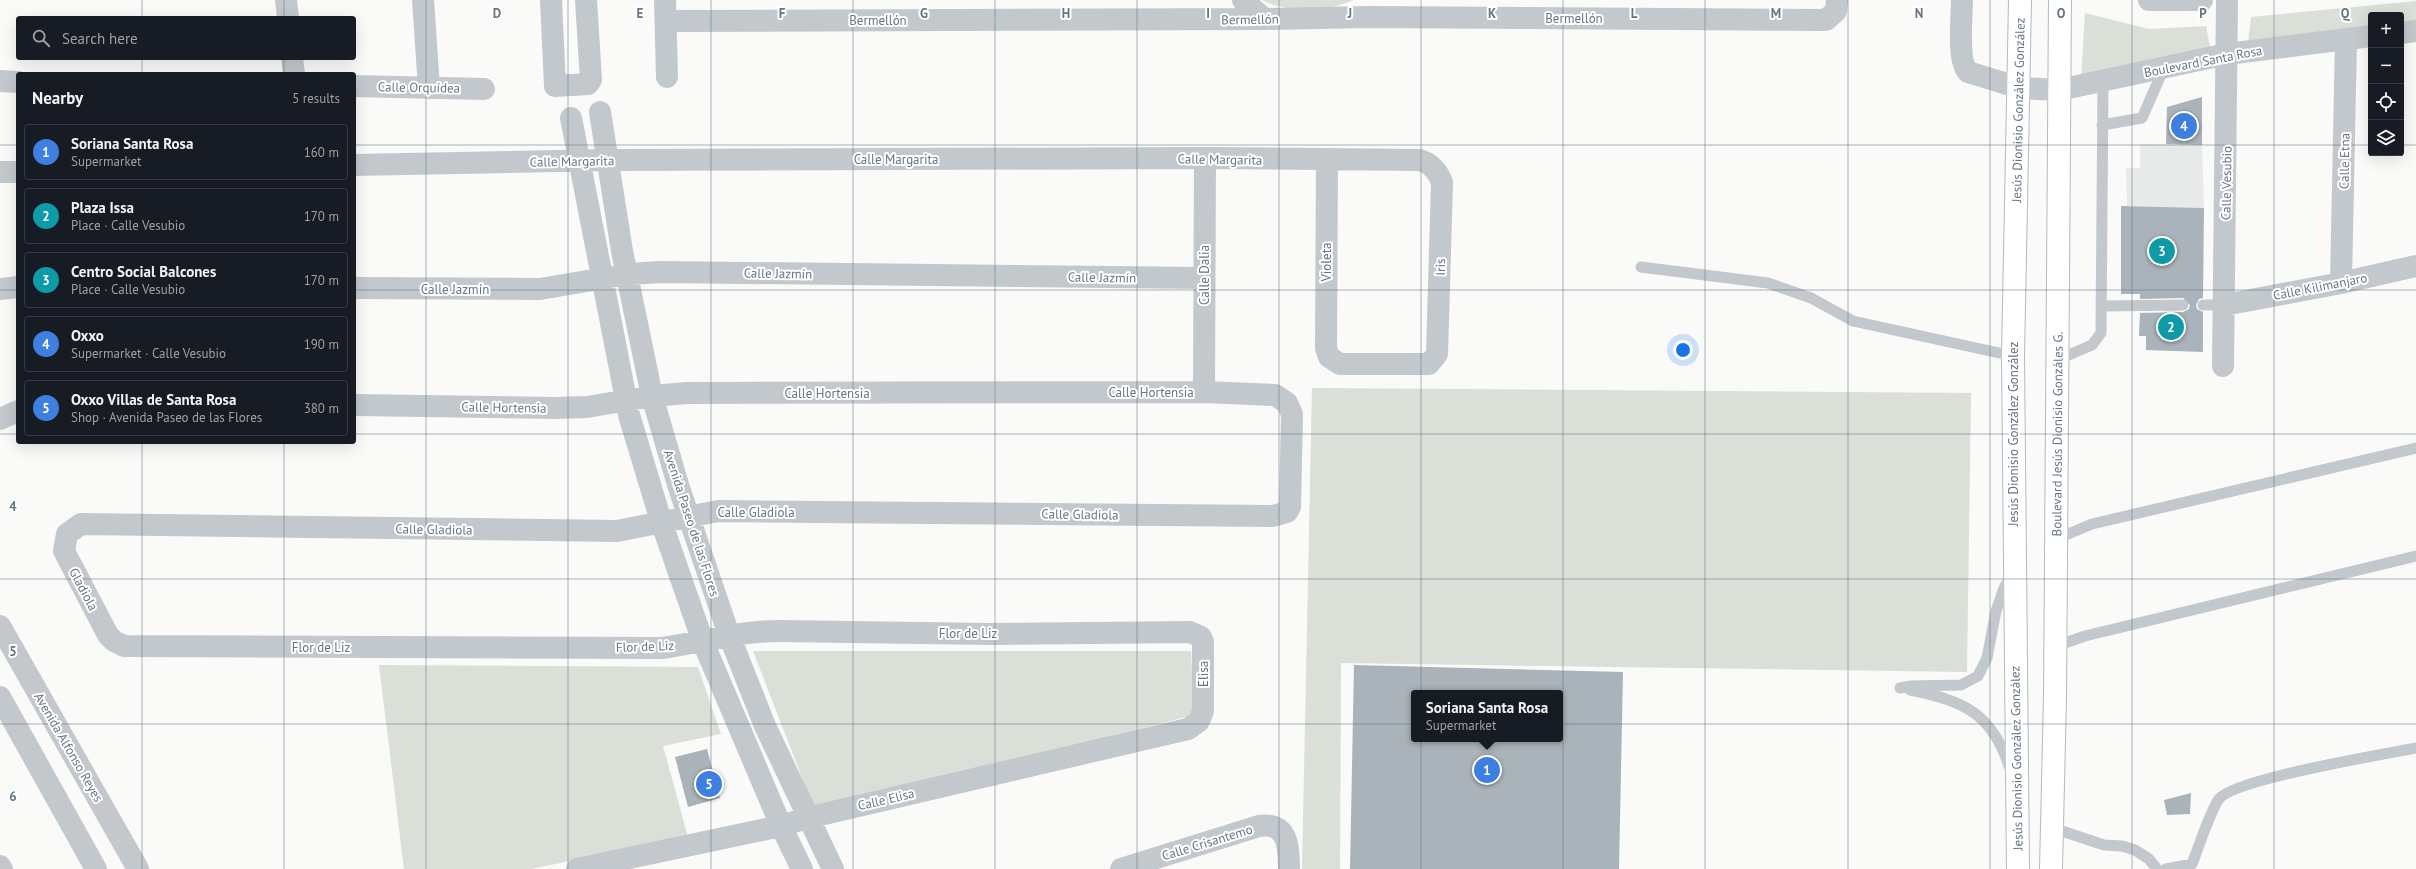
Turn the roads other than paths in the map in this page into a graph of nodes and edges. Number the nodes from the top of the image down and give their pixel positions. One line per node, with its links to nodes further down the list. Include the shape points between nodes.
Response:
1 (286, 0): 15 (street)
2 (423, 0): 31 (street)
3 (551, 0): 4 (street, via 555,86 588,84 591,80)
4 (586, 0)
5 (1243, 0): 17 (street)
6 (1392, 0): 16 (street)
7 (1962, 0): 32 (street, Boulevard Santa Rosa, via 1962,56 1965,68 1968,72)
8 (2020, 0): 32 (main road, Jesús Dionisio González González)
9 (2060, 0): 34 (main road, Boulevard Jesús Dionisio Gonzáles G.)
10 (2149, 0): 11 (street)
11 (2202, 0)
12 (2227, 0): 22 (street, Calle Vesubio)
13 (1835, 8): 16 (street, Bermellón, via 1826,20)
14 (665, 10): 17 (street, Bermellón); 26 (street)
15 (288, 16)
16 (1368, 16): 17 (street, Bermellón)
17 (1264, 19)
18 (2416, 31): 19 (street)
19 (2404, 33)
20 (2368, 36): 21 (street, Boulevard Santa Rosa)
21 (2346, 39): 22 (street, Boulevard Santa Rosa); 51 (street, Calle Etna)
22 (2227, 54): 24 (street, Boulevard Santa Rosa); 57 (street, Calle Vesubio)
23 (292, 60): 25 (street)
24 (2164, 68): 29 (street, Boulevard Santa Rosa); 37 (lane, via 2142,118)
25 (294, 72)
26 (667, 77)
27 (0, 81): 28 (street)
28 (16, 82)
29 (2103, 82): 34 (street, Boulevard Santa Rosa); 37 (lane)
30 (356, 86): 31 (street, Calle Orquídea)
31 (429, 88): 33 (street, Calle Orquídea)
32 (2020, 88): 34 (street, Boulevard Santa Rosa); 59 (main road, Jesús Dionisio González González)
33 (484, 89)
34 (2059, 90): 60 (main road, Boulevard Jesús Dionisio Gonzáles G.)
35 (600, 112): 40 (street)
36 (571, 118): 39 (street)
37 (2102, 125): 58 (lane)
38 (1205, 158): 40 (street, Calle Margarita); 41 (street, Calle Margarita); 49 (street, Calle Dalia)
39 (579, 160): 40 (street, Calle Margarita); 42 (street, Calle Margarita); 50 (street)
40 (606, 160): 48 (street, Avenida Paseo de las Flores)
41 (1327, 161): 43 (street, Calle Margarita, via 1420,160); 61 (street, Violeta, via 1326,348 1329,357 1340,364)
42 (356, 165)
43 (1434, 169): 61 (street, Iris, via 1442,183 1437,354)
44 (0, 172): 45 (street)
45 (16, 172)
46 (2416, 266): 51 (street, Calle Kilimanjaro)
47 (1641, 267): 59 (lane, via 1768,283 1811,298 1853,321)
48 (628, 274): 49 (street, Calle Jazmín, via 660,272); 50 (street, Calle Jazmín); 64 (street, Avenida Paseo de las Flores)
49 (1203, 278): 63 (street, Calle Dalia)
50 (603, 279): 53 (street, Calle Jazmín, via 540,289); 65 (street)
51 (2341, 283): 57 (street, Calle Kilimanjaro)
52 (16, 287): 54 (street)
53 (356, 288)
54 (0, 289)
55 (2183, 305): 58 (lane)
56 (2203, 305): 57 (lane)
57 (2224, 305): 62 (street, Calle Vesubio)
58 (2102, 306): 60 (lane, via 2102,328 2099,338 2092,345)
59 (2012, 356): 76 (main road, Jesús Dionisio González González)
60 (2057, 360): 73 (main road, Boulevard Jesús Dionisio Gonzáles G.)
61 (1430, 364)
62 (2223, 366)
63 (1204, 392): 64 (street, Calle Hortensia, via 695,393); 68 (street, Calle Hortensia, via 1275,395 1286,403)
64 (652, 396): 65 (street, Calle Hortensia); 71 (street, Avenida Paseo de las Flores)
65 (627, 402): 66 (street, Calle Hortensia, via 555,408); 72 (street)
66 (356, 405)
67 (16, 412): 69 (street)
68 (1292, 414): 71 (street, Calle Gladiola, via 1290,507 1286,512 1273,516 718,511)
69 (0, 419)
70 (2416, 448): 73 (lane, via 2092,524)
71 (688, 516): 72 (street, Calle Gladiola); 80 (street, Avenida Paseo de las Flores)
72 (661, 521): 74 (street, Calle Gladiola, via 617,531 82,524 72,529); 81 (street)
73 (2056, 539): 82 (main road, Boulevard Jesús Dionisio Gonzáles G.)
74 (64, 542): 79 (street, Gladiola, via 64,551)
75 (2416, 556): 82 (lane, via 2085,636)
76 (2013, 570): 86 (main road, Jesús Dionisio González González); 86 (lane, via 1996,611 1987,658 1978,676 1961,685 1900,688 1937,696 1967,709 1990,726 2003,748)
77 (0, 626): 93 (street, Avenida Alfonso Reyes)
78 (1185, 632): 80 (street, Flor de Liz, via 991,634 752,631); 84 (street, Elisa, via 1201,637 1203,642 1203,711)
79 (108, 635): 81 (street, Flor de Liz, via 114,642 134,647 662,648)
80 (728, 635): 81 (street, Flor de Liz); 87 (street, Avenida Paseo de las Flores, via 764,726)
81 (703, 642): 88 (street)
82 (2056, 646): 89 (main road, Boulevard Jesús Dionisio Gonzáles G.)
83 (0, 697): 92 (street)
84 (1194, 726): 87 (street, Calle Elisa)
85 (2416, 748): 102 (lane, via 2332,763 2234,789 2219,798 2192,864)
86 (2018, 795): 99 (main road, Jesús Dionisio González González)
87 (807, 818): 88 (street, Calle Elisa); 96 (street, Avenida Paseo de las Flores)
88 (781, 826): 94 (street, Calle Elisa); 95 (street)
89 (2053, 828): 100 (main road, Boulevard Jesús Dionisio Gonzáles G.); 101 (lane, via 2104,845 2135,850 2149,859)
90 (0, 866): 91 (street)
91 (2, 869)
92 (96, 869)
93 (138, 869)
94 (577, 869)
95 (802, 869)
96 (833, 869)
97 (1121, 869): 98 (street, Calle Crisantemo, via 1259,826 1272,825 1278,827 1283,834 1289,855)
98 (1289, 869)
99 (2018, 869)
100 (2051, 869)
101 (2157, 869)
102 (2166, 869)

